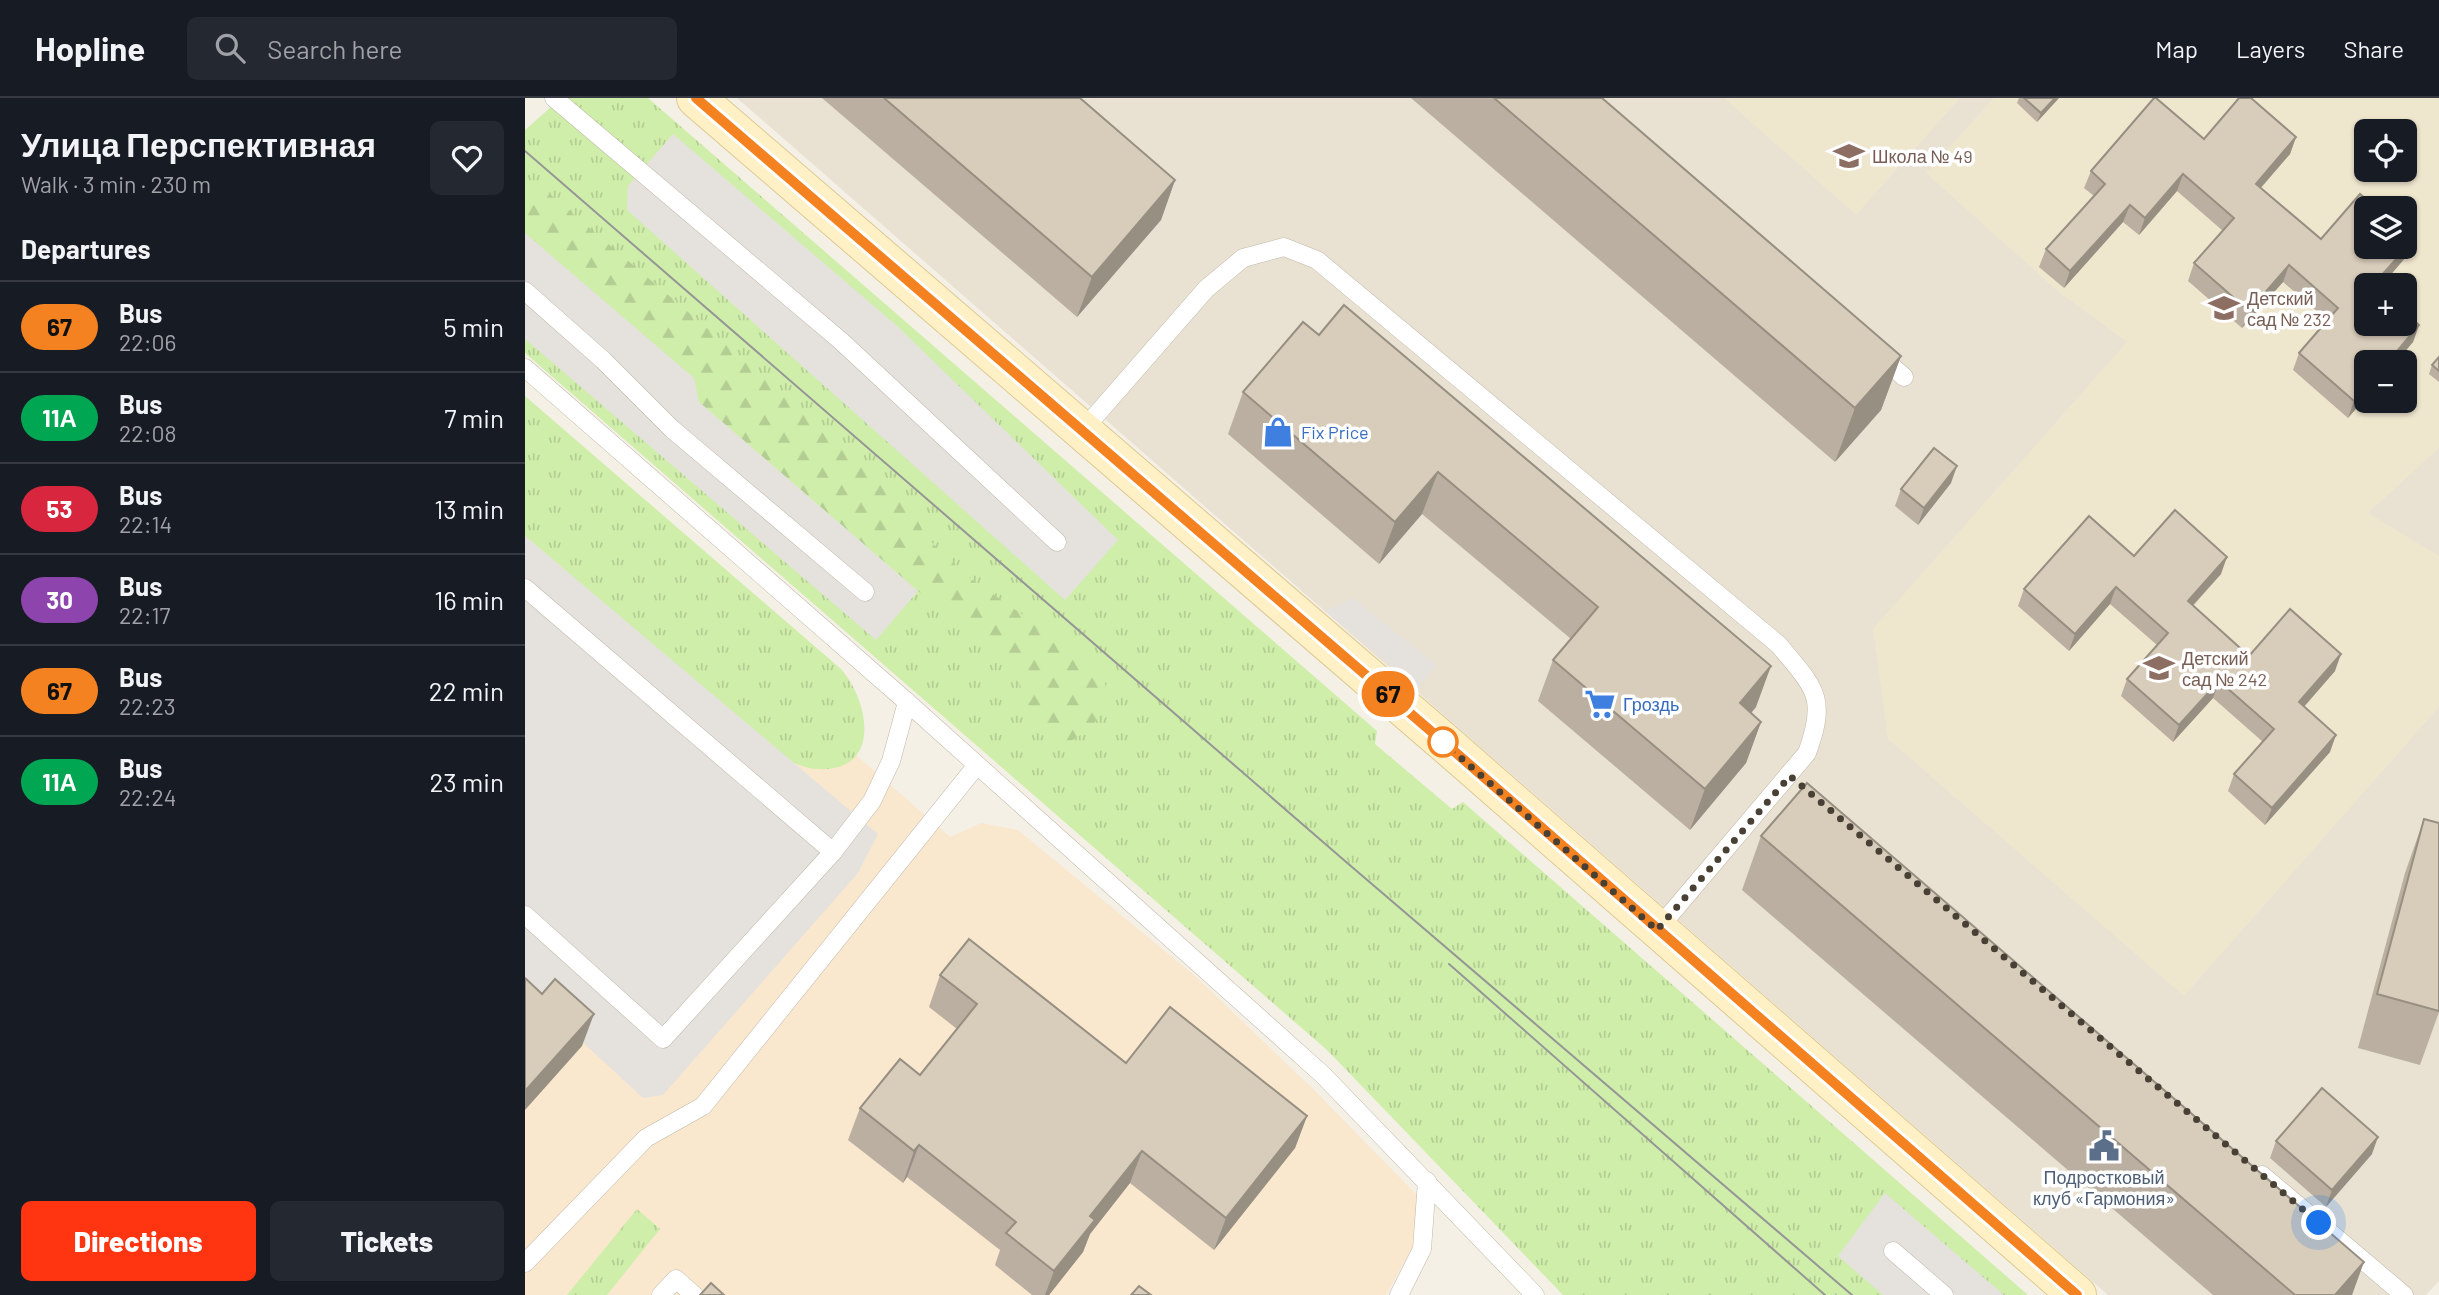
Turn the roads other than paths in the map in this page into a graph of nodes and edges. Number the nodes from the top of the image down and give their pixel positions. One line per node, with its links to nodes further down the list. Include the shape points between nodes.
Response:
1 (554, 98): 8 (lane, via 841,341)
2 (696, 98): 7 (main road)
3 (525, 291): 10 (lane, via 672,429)
4 (1862, 341): 6 (lane)
5 (525, 368): 11 (lane)
6 (1904, 377)
7 (1083, 430): 15 (main road); 15 (lane, via 1206,289 1243,258 1284,247 1317,260 1779,645 1815,689 1818,723 1807,753 1795,780)
8 (1057, 542)
9 (525, 588): 13 (lane)
10 (865, 592)
11 (907, 702): 12 (lane); 13 (lane, via 891,761 872,801)
12 (977, 765): 17 (lane, via 1324,1075); 19 (lane, via 703,1106 646,1139)
13 (833, 852): 14 (lane, via 663,1039)
14 (525, 915)
15 (1657, 930): 25 (main road)
16 (2245, 1161): 26 (lane)
17 (1427, 1181): 22 (lane, via 1422,1249); 23 (lane)
18 (1893, 1251): 24 (lane)
19 (525, 1263)
20 (661, 1295): 21 (lane, via 676,1279)
21 (694, 1295)
22 (1399, 1295)
23 (1535, 1295)
24 (1944, 1295)
25 (2077, 1295)
26 (2404, 1295)

